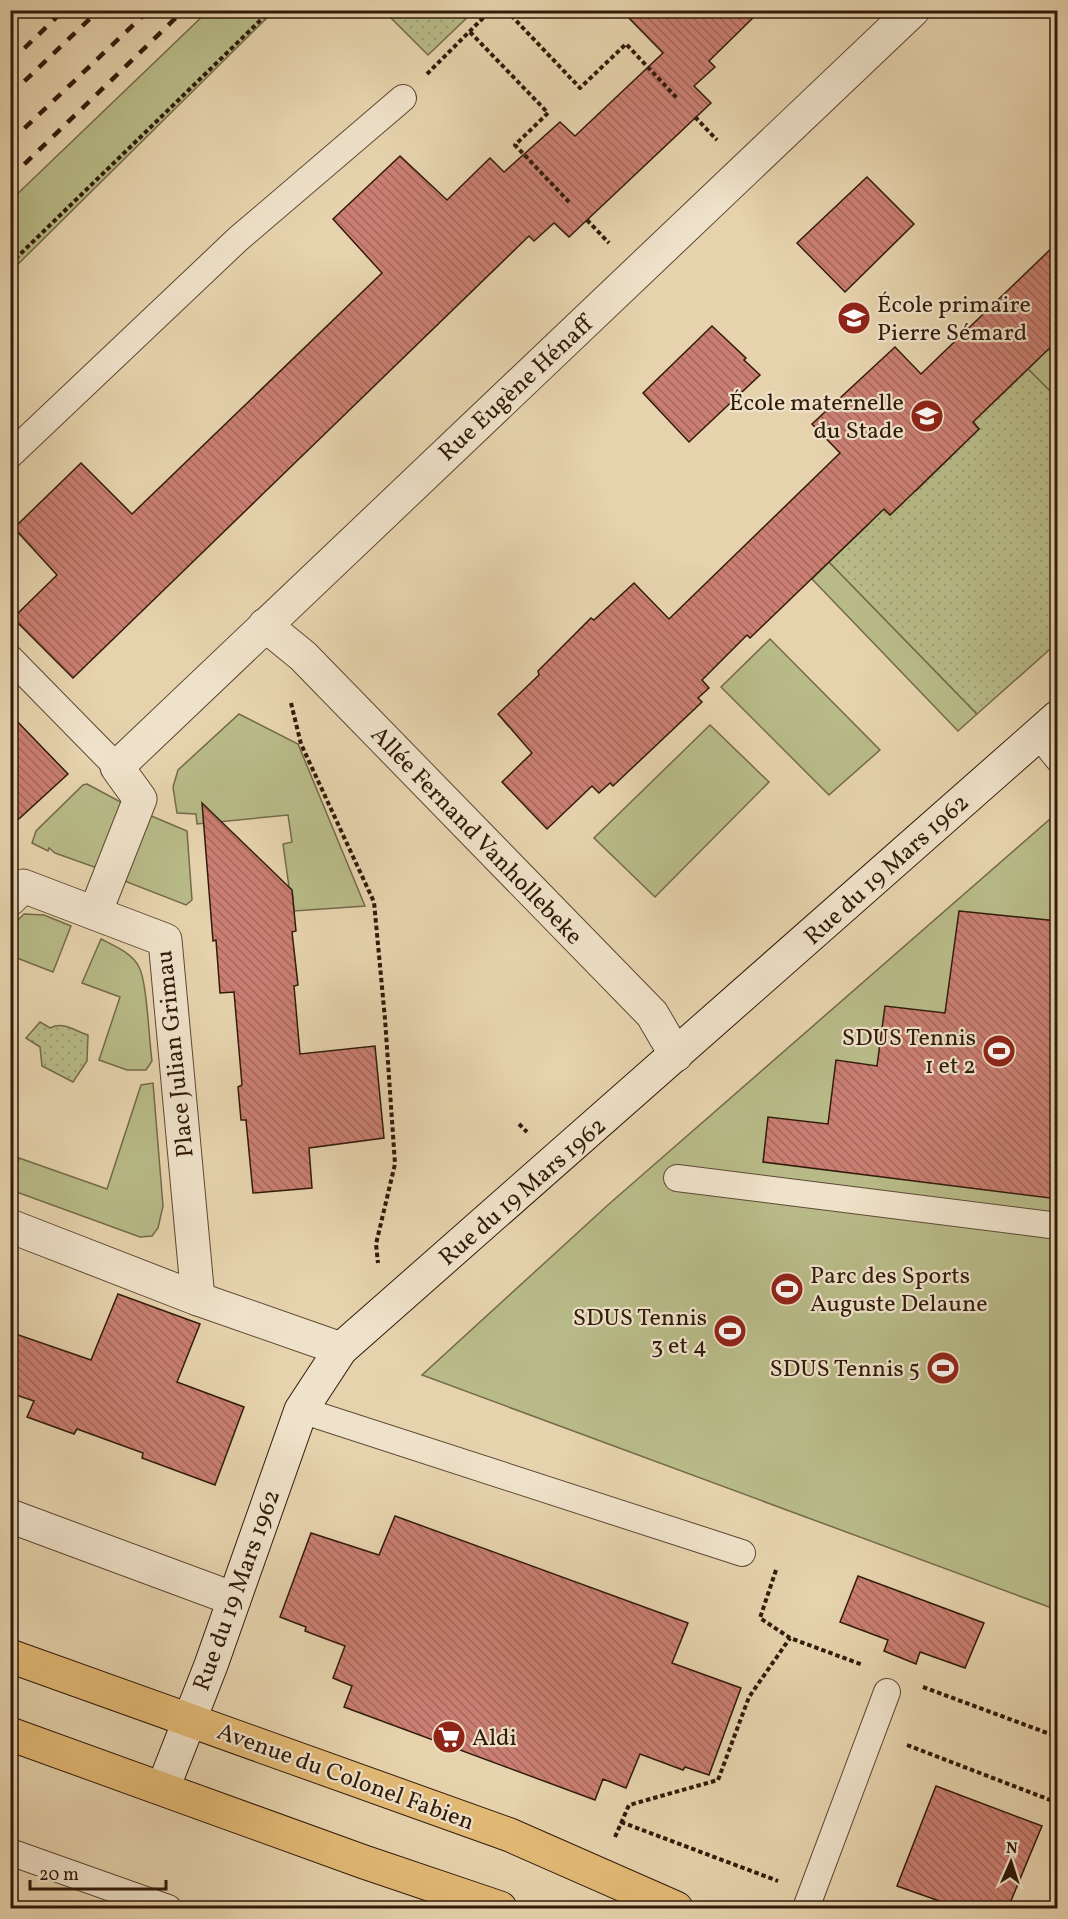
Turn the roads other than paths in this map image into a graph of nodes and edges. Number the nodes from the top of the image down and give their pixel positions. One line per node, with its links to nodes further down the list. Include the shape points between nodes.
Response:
1 (913, 10): 4 (street, Rue Eugène Hénaff)
2 (403, 98): 3 (lane, via 238,239)
3 (10, 454)
4 (265, 625): 8 (street, Rue Eugène Hénaff); 11 (street, Allée Fernand Vanhollebeke, via 303,656 652,1014)
5 (10, 658): 8 (lane)
6 (1048, 726): 7 (lane); 11 (street, Rue du 19 Mars 1962)
7 (1058, 759)
8 (117, 767): 10 (street, via 141,799)
9 (10, 899): 10 (street, Place Julian Grimau, via 23,886)
10 (95, 914): 15 (street, Place Julian Grimau, via 165,940)
11 (676, 1055): 16 (street, Rue du 19 Mars 1962)
12 (677, 1178): 14 (lane)
13 (10, 1226): 15 (street)
14 (1058, 1226)
15 (198, 1299): 16 (street)
16 (341, 1349): 17 (street, Rue du 19 Mars 1962)
17 (301, 1410): 19 (lane); 20 (street, Rue du 19 Mars 1962)
18 (10, 1516): 20 (street)
19 (742, 1553)
20 (234, 1599): 23 (street, Rue du 19 Mars 1962)
21 (10, 1656): 23 (main road, Avenue du Colonel Fabien)
22 (887, 1692): 27 (lane)
23 (188, 1719): 25 (street, Rue du 19 Mars 1962); 30 (main road, Avenue du Colonel Fabien, via 510,1835)
24 (10, 1734): 25 (main road)
25 (163, 1788): 29 (main road)
26 (10, 1852): 28 (lane)
27 (809, 1901)
28 (168, 1908)
29 (500, 1908)
30 (676, 1908)

